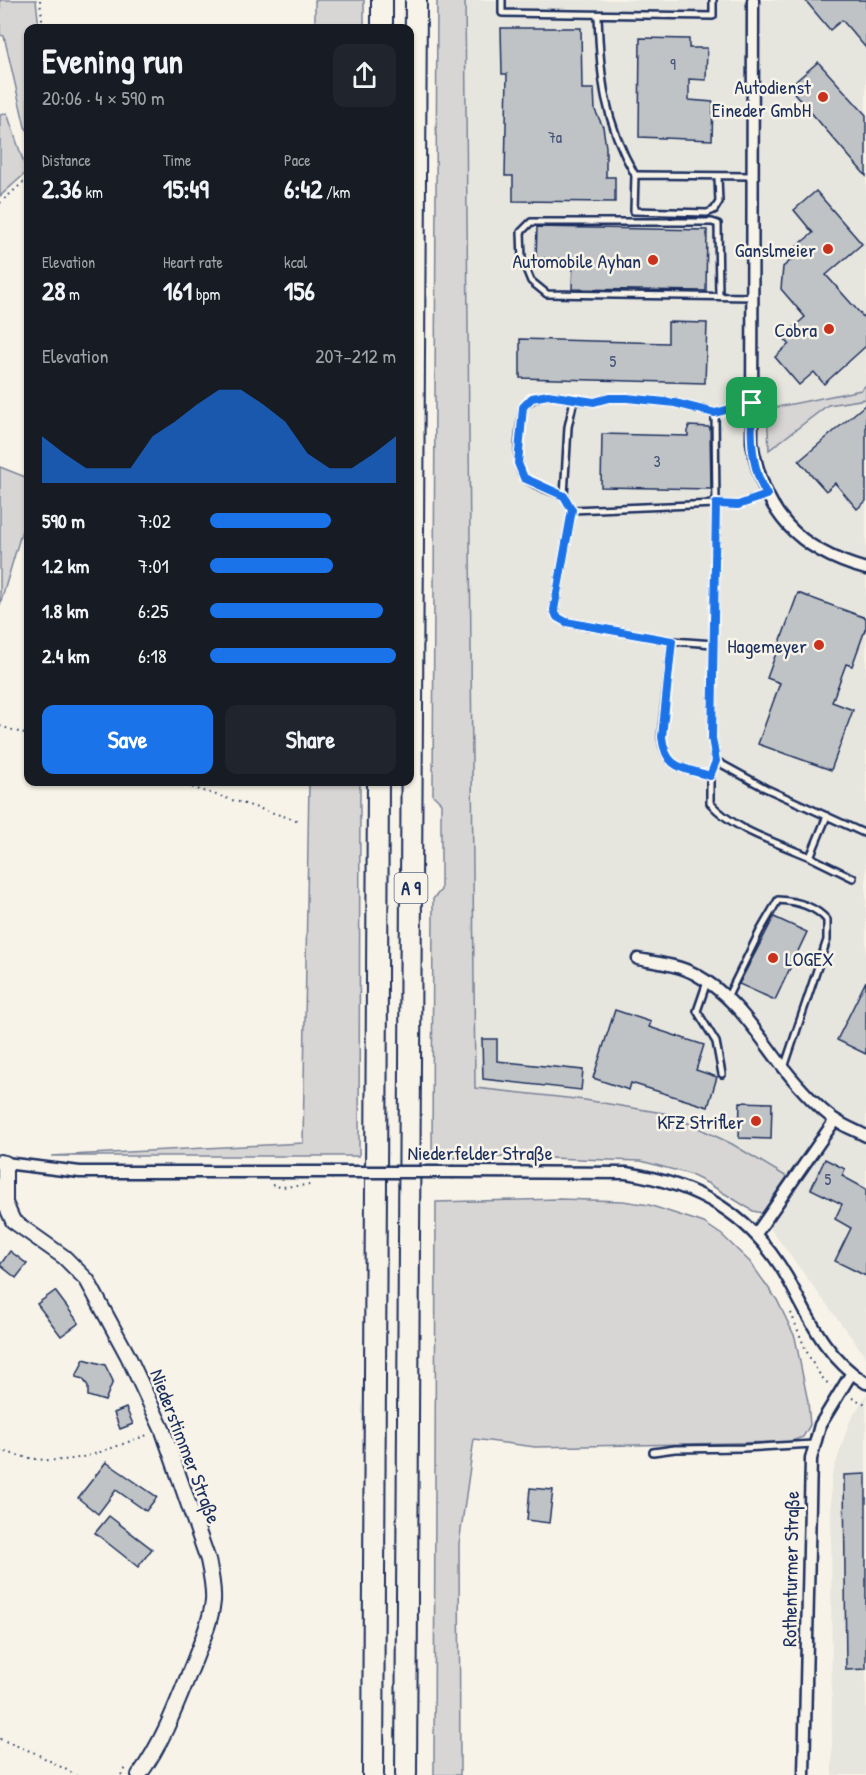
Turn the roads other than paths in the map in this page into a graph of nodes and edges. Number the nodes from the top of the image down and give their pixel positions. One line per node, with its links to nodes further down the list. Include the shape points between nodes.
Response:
1 (382, 0): 7 (highway)
2 (416, 0): 13 (highway, A 9)
3 (502, 0): 6 (lane, via 502,13)
4 (713, 0): 6 (lane, via 713,15)
5 (753, 0): 9 (street)
6 (598, 15): 8 (lane, via 599,68 608,112 616,141)
7 (382, 24)
8 (635, 175): 10 (lane); 10 (lane, via 634,211 696,213 714,210 719,202)
9 (753, 176): 10 (lane); 12 (street)
10 (718, 177)
11 (719, 296): 11 (lane, via 547,294 531,281 522,259 521,232 531,222 712,222 718,224); 12 (lane)
12 (752, 297): 15 (street)
13 (414, 355)
14 (574, 400): 16 (lane, via 627,398 675,403); 18 (lane, via 568,427); 18 (lane, via 548,395 532,398 523,407 520,472 531,482)
15 (752, 403): 16 (lane); 17 (street, via 752,442)
16 (715, 413): 19 (lane)
17 (767, 495): 19 (lane, via 738,505); 21 (street, via 792,530 813,546)
18 (564, 496): 20 (lane)
19 (716, 504): 20 (lane); 23 (lane)
20 (572, 510): 22 (lane, via 554,610 557,617 566,622)
21 (866, 569)
22 (672, 641): 23 (lane); 25 (lane, via 662,737 664,752 673,765)
23 (714, 644): 24 (lane, via 712,738)
24 (716, 761): 25 (lane); 28 (lane)
25 (710, 776): 30 (lane, via 710,803 720,815)
26 (378, 786): 46 (highway, A 9)
27 (412, 786): 47 (highway, A 9)
28 (827, 816): 29 (lane); 30 (lane)
29 (866, 834)
30 (810, 857): 31 (lane)
31 (853, 878)
32 (638, 959): 33 (street, via 675,966)
33 (707, 982): 34 (street); 36 (lane, via 697,1011 716,1042)
34 (727, 998): 35 (street, via 750,1021); 35 (lane, via 778,900 801,904 827,920 827,940)
35 (784, 1068): 37 (street)
36 (722, 1074)
37 (835, 1120): 38 (street); 40 (street)
38 (866, 1136)
39 (2, 1162): 40 (street, Niederfelder Straße, bridge, via 80,1172 626,1173 694,1191 727,1209); 45 (street, Niederstimmer Straße, via 4,1194 13,1221 64,1257 87,1280 128,1356 163,1431 213,1581 210,1619 173,1712 155,1749)
40 (756, 1234): 41 (street, Niederfelder Straße, via 786,1276 822,1342)
41 (851, 1374): 42 (street, Niederfelder Straße); 43 (street, Rothenturmer Straße, via 820,1425)
42 (866, 1383)
43 (814, 1444): 44 (lane); 48 (street, Rothenturmer Straße, via 810,1474)
44 (653, 1452)
45 (132, 1771)
46 (373, 1775)
47 (406, 1775)
48 (804, 1775)

